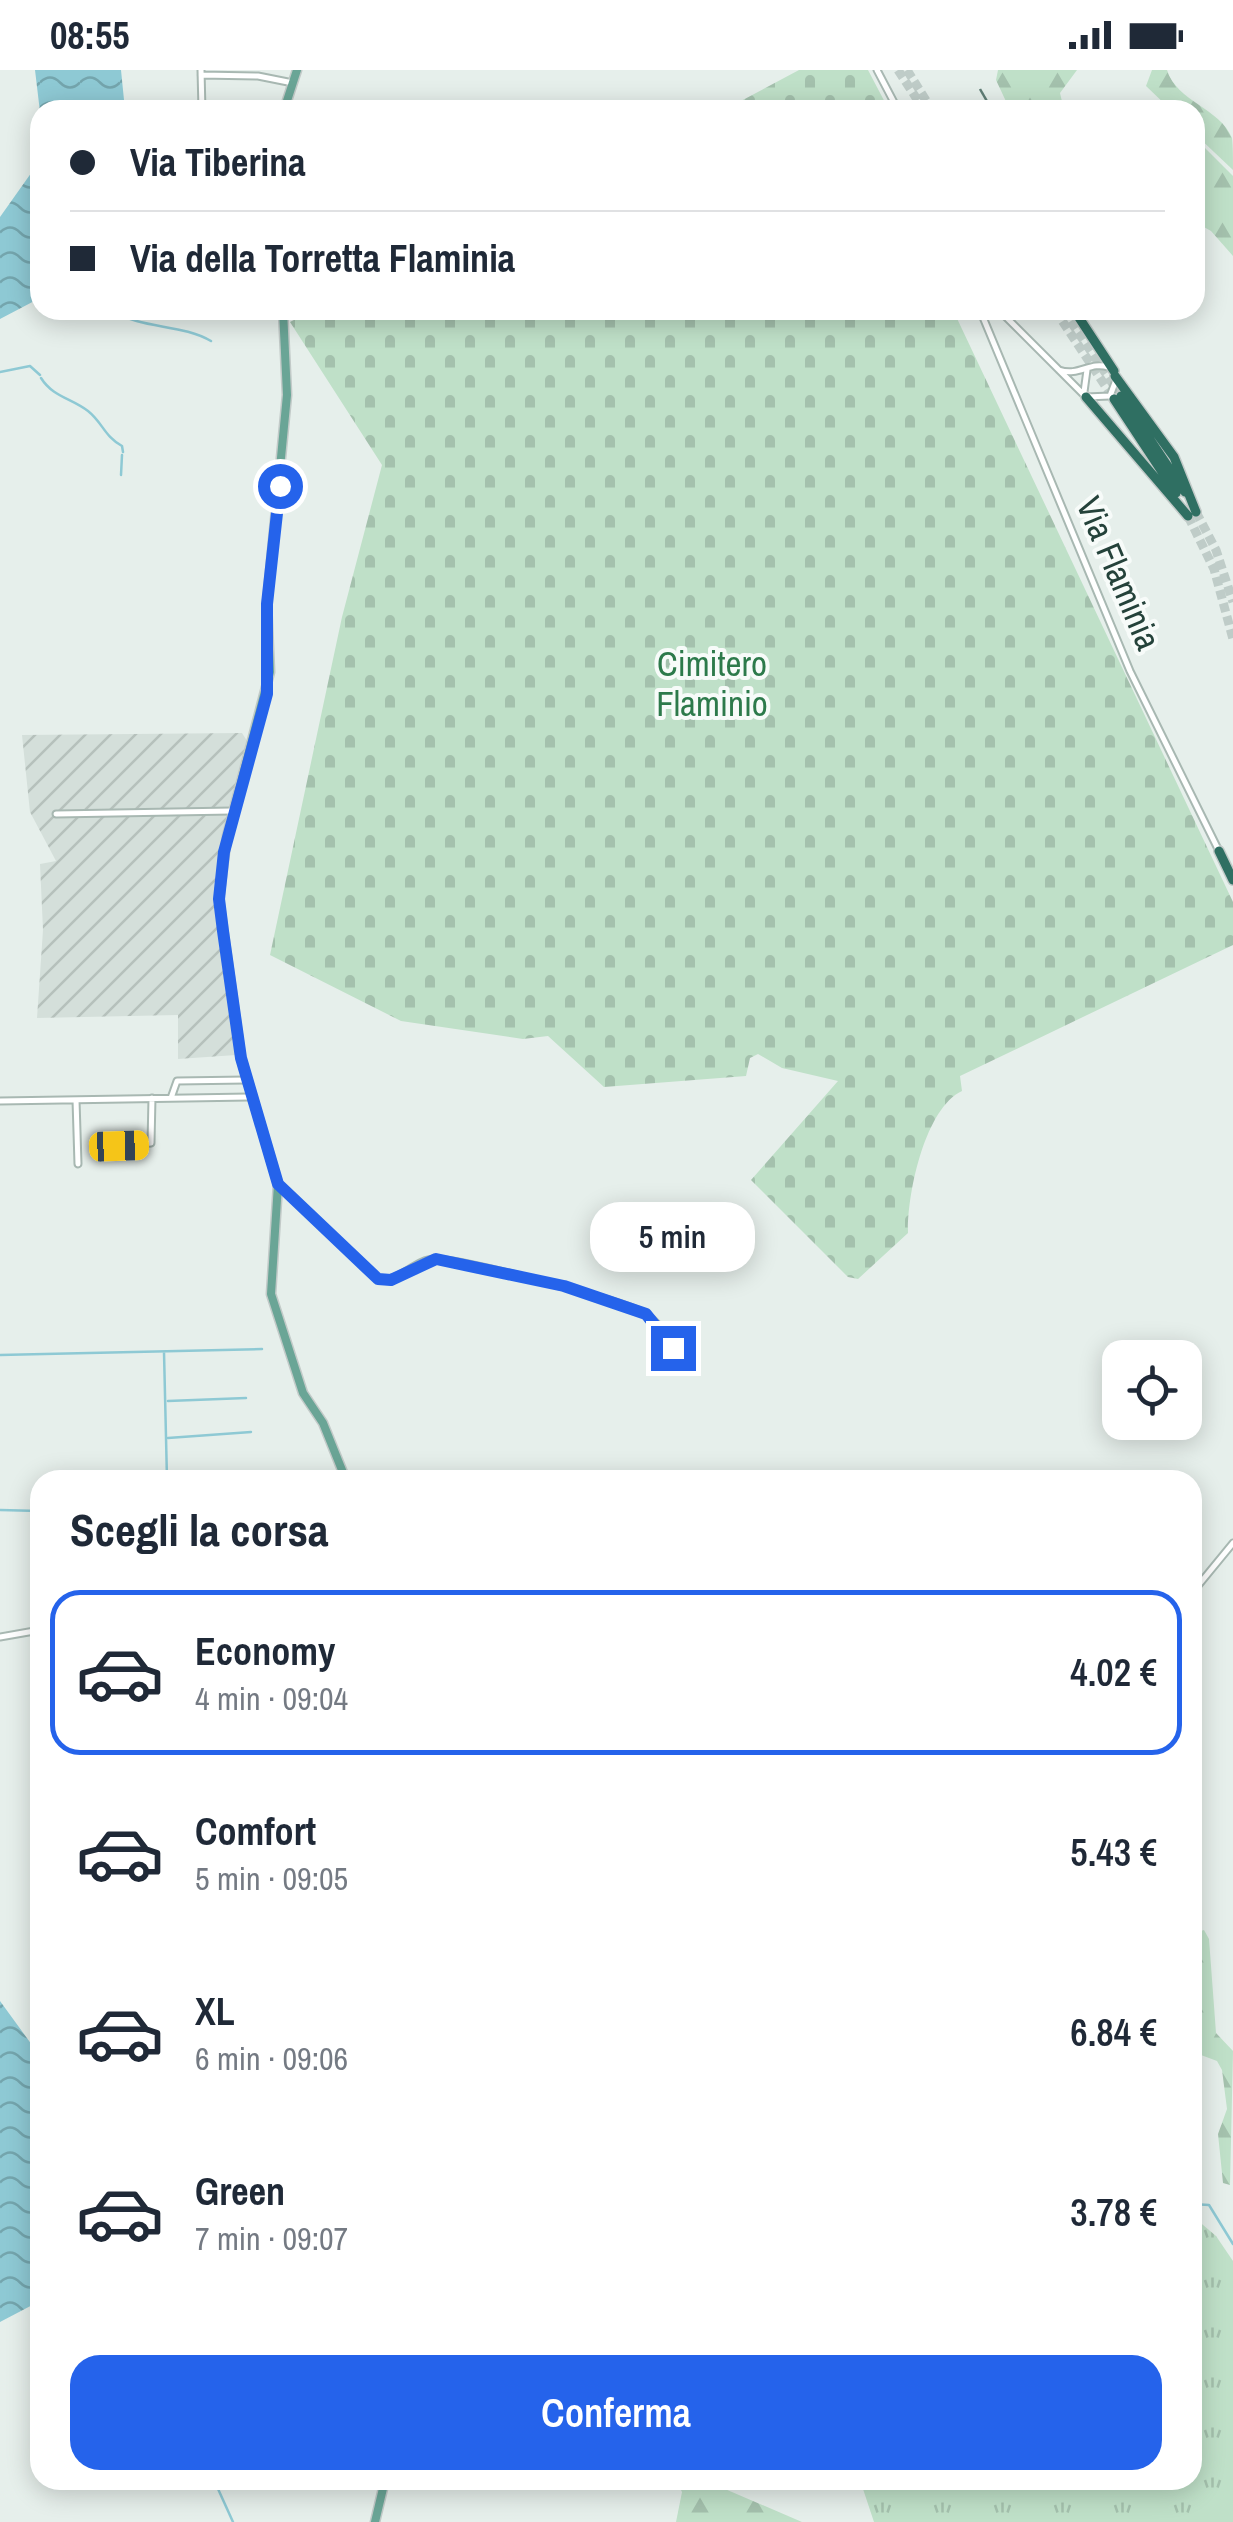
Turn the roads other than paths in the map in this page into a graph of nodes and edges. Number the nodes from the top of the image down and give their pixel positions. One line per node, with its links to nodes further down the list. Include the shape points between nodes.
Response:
1 (298, 70): 4 (main road)
2 (876, 70): 7 (street)
3 (201, 72): 4 (street); 5 (street)
4 (292, 84): 6 (main road)
5 (202, 100)
6 (287, 100)
7 (892, 100)
8 (283, 320): 20 (main road, via 287,395 267,604 268,683)
9 (984, 320): 13 (street, Via Flaminia)
10 (991, 320): 13 (street)
11 (1010, 320): 15 (street)
12 (1080, 320): 16 (highway)
13 (990, 334): 22 (street, Via Flaminia, via 1130,671)
14 (1089, 368): 15 (street); 16 (street, via 1103,364); 17 (street, via 1082,382)
15 (1060, 370): 17 (street)
16 (1115, 374): 17 (street, via 1110,396); 19 (highway, via 1174,457)
17 (1086, 396): 19 (highway)
18 (1117, 398): 19 (highway)
19 (1192, 514)
20 (235, 810): 21 (street); 25 (main road, via 219,899)
21 (56, 814)
22 (1219, 852): 23 (highway); 24 (highway)
23 (1233, 855)
24 (1233, 880)
25 (246, 1080): 26 (main road); 28 (street, via 177,1081)
26 (249, 1096): 28 (street); 33 (main road)
27 (152, 1098): 28 (street); 29 (street); 31 (street, via 150,1144)
28 (171, 1098)
29 (76, 1100): 30 (street); 32 (street)
30 (0, 1102)
31 (119, 1146)
32 (78, 1164)
33 (278, 1184): 34 (street, via 378,1279 391,1280 436,1259 574,1289 646,1314 673,1348); 35 (main road, via 271,1294 303,1394)
34 (675, 1366)
35 (342, 1470)
36 (1233, 1543): 37 (street)
37 (1202, 1581)
38 (30, 1632): 39 (street)
39 (0, 1637)
40 (383, 2490): 41 (main road)
41 (374, 2522)

